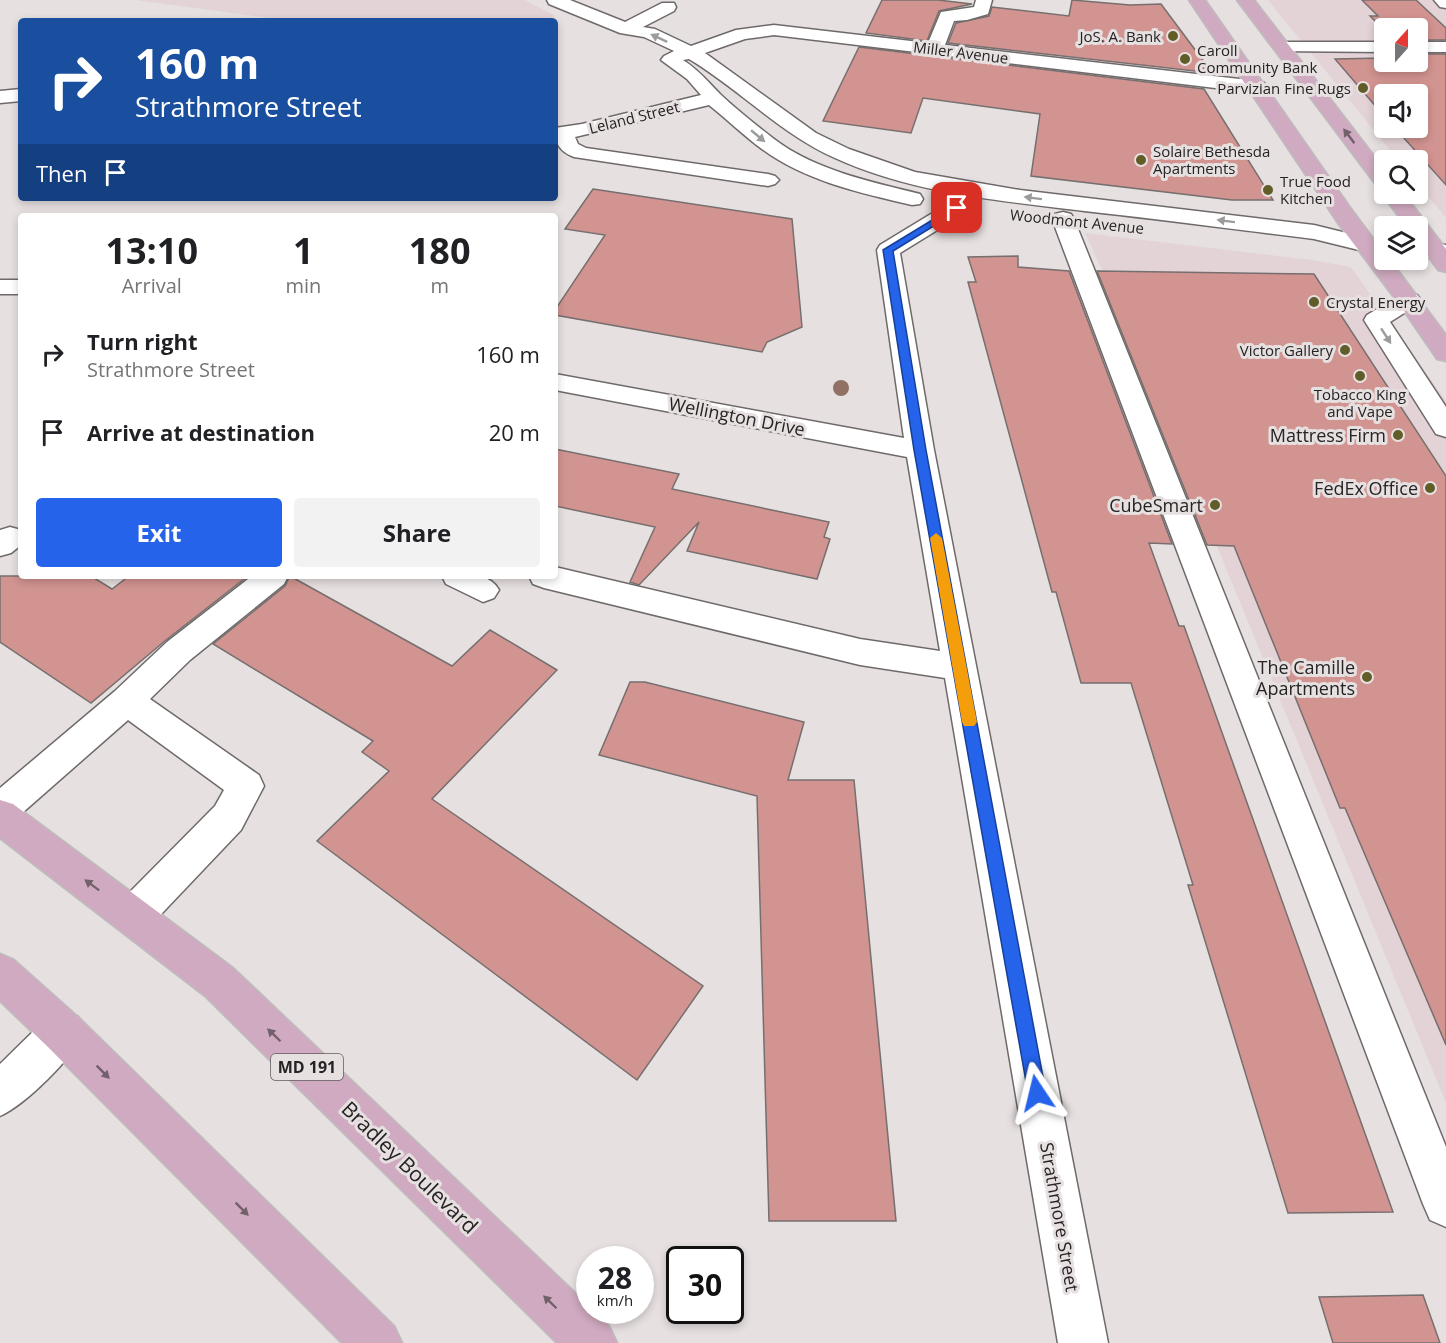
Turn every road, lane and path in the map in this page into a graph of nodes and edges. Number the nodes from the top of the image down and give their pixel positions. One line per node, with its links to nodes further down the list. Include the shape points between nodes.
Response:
1 (555, 0): 8 (street, Woodmont Avenue)
2 (1197, 0): 16 (main road)
3 (1245, 0): 12 (main road)
4 (1442, 0): 5 (street)
5 (1446, 3)
6 (668, 7): 8 (street)
7 (988, 10): 13 (street, via 947,16)
8 (626, 29): 14 (street, Woodmont Avenue, one-way to 8, via 649,33); 15 (street, Woodmont Avenue, via 631,41)
9 (1374, 46): 12 (street)
10 (1428, 46): 11 (street)
11 (1446, 46)
12 (1283, 47): 21 (main road, one-way to 12)
13 (935, 49): 14 (street, Miller Avenue, via 774,30 742,34); 16 (street, Miller Avenue, via 988,46)
14 (690, 52): 15 (street, Miller Avenue); 23 (street, Woodmont Avenue, via 822,145 883,169)
15 (669, 59): 19 (street, Woodmont Avenue, via 694,75)
16 (1257, 87): 27 (main road, via 1346,218)
17 (18, 95): 18 (street)
18 (0, 97)
19 (713, 98): 20 (street, Leland Street); 24 (street, Woodmont Avenue, one-way to 24, via 790,158 848,183)
20 (559, 134): 22 (street, via 570,148 581,153)
21 (1374, 169)
22 (768, 180)
23 (934, 183): 24 (street); 28 (street, Woodmont Avenue, one-way to 23, via 1314,232)
24 (901, 197): 25 (street, Woodmont Avenue)
25 (957, 208): 26 (street, Woodmont Avenue); 37 (street, Strathmore Street, via 888,250)
26 (1064, 219): 29 (street, Woodmont Avenue, via 1322,246); 48 (street)
27 (1374, 244)
28 (1374, 246)
29 (1374, 246)
30 (1391, 270): 33 (main road)
31 (0, 287): 32 (street)
32 (18, 287)
33 (1409, 300): 34 (main road); 36 (street, one-way to 36, via 1376,320)
34 (1446, 353)
35 (558, 383): 37 (street, Wellington Drive)
36 (1446, 428)
37 (920, 450): 40 (street, Strathmore Street)
38 (269, 579): 41 (street, via 142,683)
39 (556, 579): 40 (street, via 860,652)
40 (959, 667): 51 (street, Strathmore Street)
41 (127, 701): 42 (street); 44 (street, via 246,786 228,818)
42 (0, 810)
43 (0, 816): 44 (main road, Bradley Boulevard / MD 191, one-way to 43)
44 (133, 916): 50 (main road, Bradley Boulevard / MD 191, one-way to 44, via 219,982)
45 (0, 974): 46 (main road)
46 (63, 1032): 47 (street); 49 (main road, one-way to 49)
47 (0, 1094)
48 (1446, 1204)
49 (366, 1339)
50 (592, 1343)
51 (1083, 1343)

